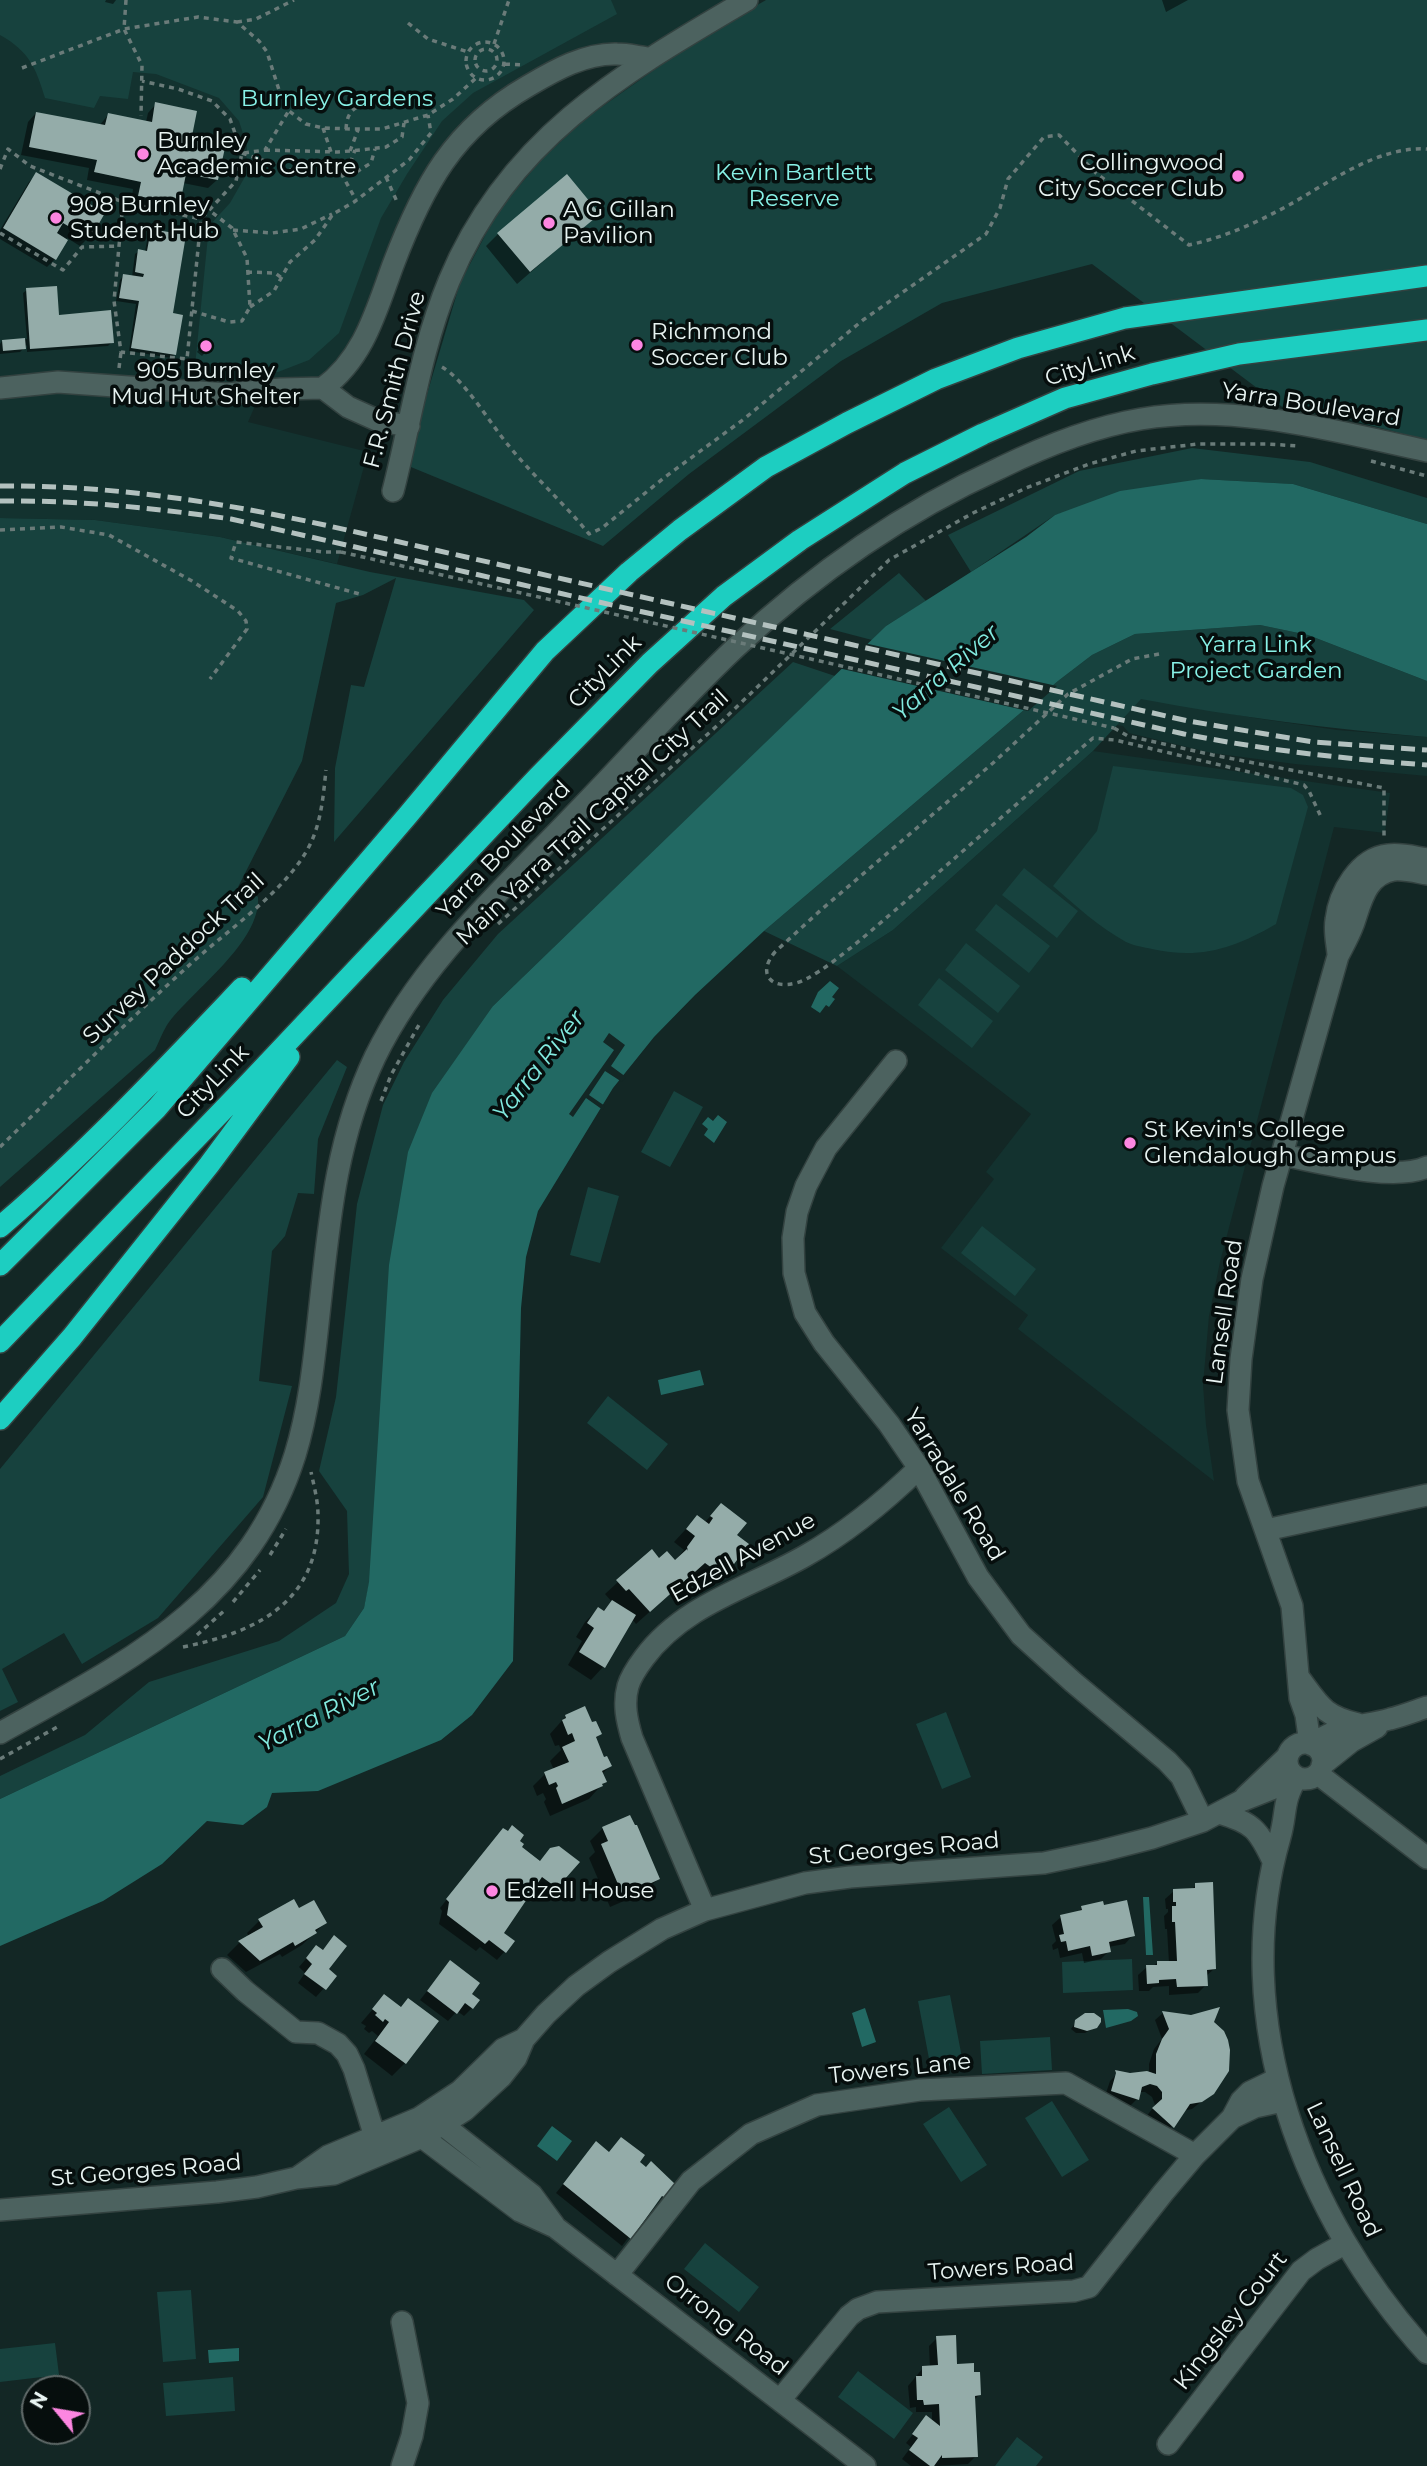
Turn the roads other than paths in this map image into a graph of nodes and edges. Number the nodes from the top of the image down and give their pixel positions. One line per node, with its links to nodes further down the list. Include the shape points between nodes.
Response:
1 (747, 0): 2 (street, F.R. Smith Drive)
2 (649, 58): 6 (street, via 601,55 561,67 502,101 460,139 408,228 360,348); 7 (street, F.R. Smith Drive, via 570,115 502,186 449,280)
3 (1427, 275): 10 (highway, CityLink, via 1125,318 1018,348 936,379 847,423 766,467 628,572 545,651)
4 (1427, 330): 14 (highway, CityLink, via 1239,354 1152,374 1065,398 905,473 800,540 724,596 537,777)
5 (0, 388): 6 (street, via 58,382 227,394)
6 (323, 388): 7 (street, via 348,407 379,421)
7 (409, 426): 9 (street, F.R. Smith Drive)
8 (1427, 450): 29 (street, Yarra Boulevard, via 1224,415 1180,414 1123,424 1025,456 907,515 807,585 733,650 454,940 391,1028 364,1083 340,1153 310,1388 296,1451 275,1505 251,1547 212,1594 163,1635)
9 (393, 491)
10 (408, 815): 18 (highway, via 135,1100); 19 (highway, CityLink, via 157,1108)
11 (1427, 859): 12 (street, via 1406,855)
12 (1383, 865): 13 (street); 16 (street, Lansell Road, via 1362,896 1338,956)
13 (1427, 874)
14 (348, 977): 20 (highway, CityLink); 21 (highway, via 209,1166)
15 (896, 1061): 22 (street, Yarradale Road, via 815,1168 797,1212 794,1273 805,1313 824,1343)
16 (1282, 1156): 17 (street, via 1393,1172); 24 (street, Lansell Road, via 1252,1279 1238,1410 1248,1481)
17 (1427, 1167)
18 (0, 1227)
19 (0, 1265)
20 (0, 1342)
21 (0, 1419)
22 (919, 1468): 33 (street, Yarradale Road, via 978,1577 1021,1635 1167,1761); 36 (street, Edzell Avenue, via 820,1548 704,1606 676,1625 652,1649 628,1685 625,1710 632,1738)
23 (1427, 1495): 24 (street)
24 (1266, 1530): 25 (street, Lansell Road, via 1292,1606)
25 (1300, 1688): 28 (street, via 1335,1718); 30 (street, Lansell Road, via 1306,1715)
26 (1427, 1707): 27 (street, St Georges Road)
27 (1387, 1720): 28 (street, St Georges Road); 31 (street, St Georges Road)
28 (1358, 1724): 30 (street, St Georges Road)
29 (0, 1733)
30 (1300, 1749): 31 (street, via 1288,1767); 31 (street, via 1321,1753); 32 (street, St Georges Road)
31 (1308, 1774): 32 (street, St Georges Road); 34 (street); 35 (street, Lansell Road, via 1283,1826)
32 (1241, 1801): 33 (street, St Georges Road)
33 (1211, 1817): 35 (street, via 1244,1821 1255,1828); 36 (street, St Georges Road, via 1152,1838 1044,1863 850,1877)
34 (1427, 1858)
35 (1273, 1861): 39 (street, Lansell Road, via 1265,1901 1263,1967)
36 (705, 1910): 38 (street, St Georges Road, via 662,1929 609,1962 576,1986)
37 (222, 1969): 44 (street, via 296,2032 318,2033 347,2054)
38 (524, 2039): 42 (street, St Georges Road, via 501,2077); 43 (street, St Georges Road, via 503,2049)
39 (1277, 2078): 40 (street, Lansell Road); 41 (street, Towers Road, via 1250,2092)
40 (1283, 2101): 41 (street, Towers Road); 48 (street, Lansell Road, via 1294,2136)
41 (1232, 2118): 45 (street, Towers Road)
42 (443, 2125): 43 (street, Orrong Road); 47 (street, Orrong Road, via 532,2195)
43 (421, 2127): 44 (street, St Georges Road); 47 (street, Orrong Road, via 520,2211)
44 (378, 2145): 46 (street, St Georges Road, via 328,2156 296,2178 257,2187)
45 (1195, 2155): 49 (street, Towers Lane, via 1066,2083 920,2090 817,2105 751,2134 691,2181); 52 (street, Towers Road, via 1090,2287 866,2305 849,2316)
46 (0, 2210)
47 (555, 2227): 49 (street, Orrong Road)
48 (1346, 2243): 51 (street, Lansell Road, via 1378,2293); 53 (street, Kingsley Court, via 1301,2271)
49 (617, 2274): 52 (street, Orrong Road)
50 (402, 2322): 54 (street, via 418,2403)
51 (1427, 2353)
52 (780, 2400): 55 (street, Orrong Road)
53 (1168, 2444)
54 (402, 2466)
55 (865, 2466)

